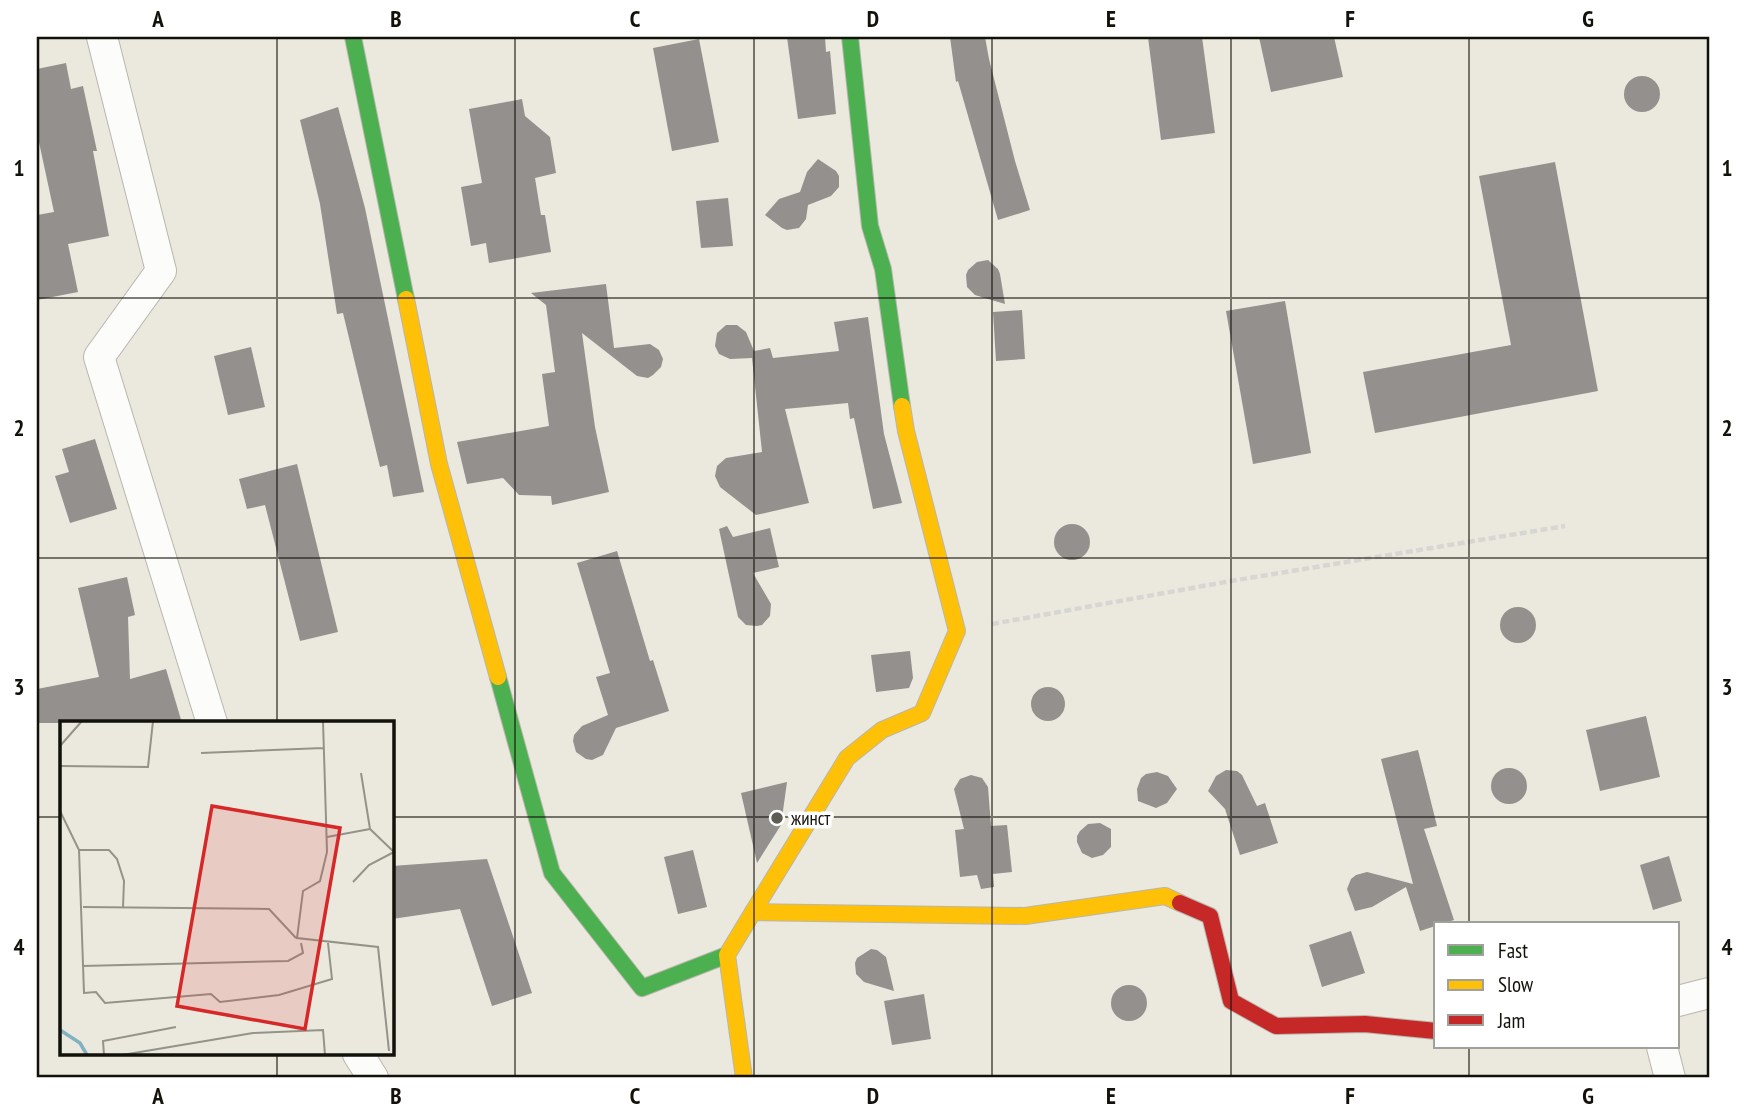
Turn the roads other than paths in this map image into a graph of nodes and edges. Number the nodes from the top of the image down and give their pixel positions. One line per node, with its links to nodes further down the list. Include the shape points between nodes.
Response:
1 (102, 37): 4 (street, via 161,271 99,357)
2 (353, 37): 6 (street, via 439,464 552,873 642,989)
3 (850, 37): 5 (street, via 870,226 883,269 906,431 957,631 922,713 882,730 848,758)
4 (211, 721)
5 (753, 912): 6 (street); 9 (street, via 1025,916 1166,896 1210,916 1231,1001 1276,1026 1364,1024)
6 (727, 955): 13 (street)
7 (1709, 993): 8 (street)
8 (1680, 1000)
9 (1434, 1031)
10 (1662, 1048): 14 (street)
11 (359, 1056): 12 (street)
12 (373, 1078)
13 (744, 1078)
14 (1670, 1078)

